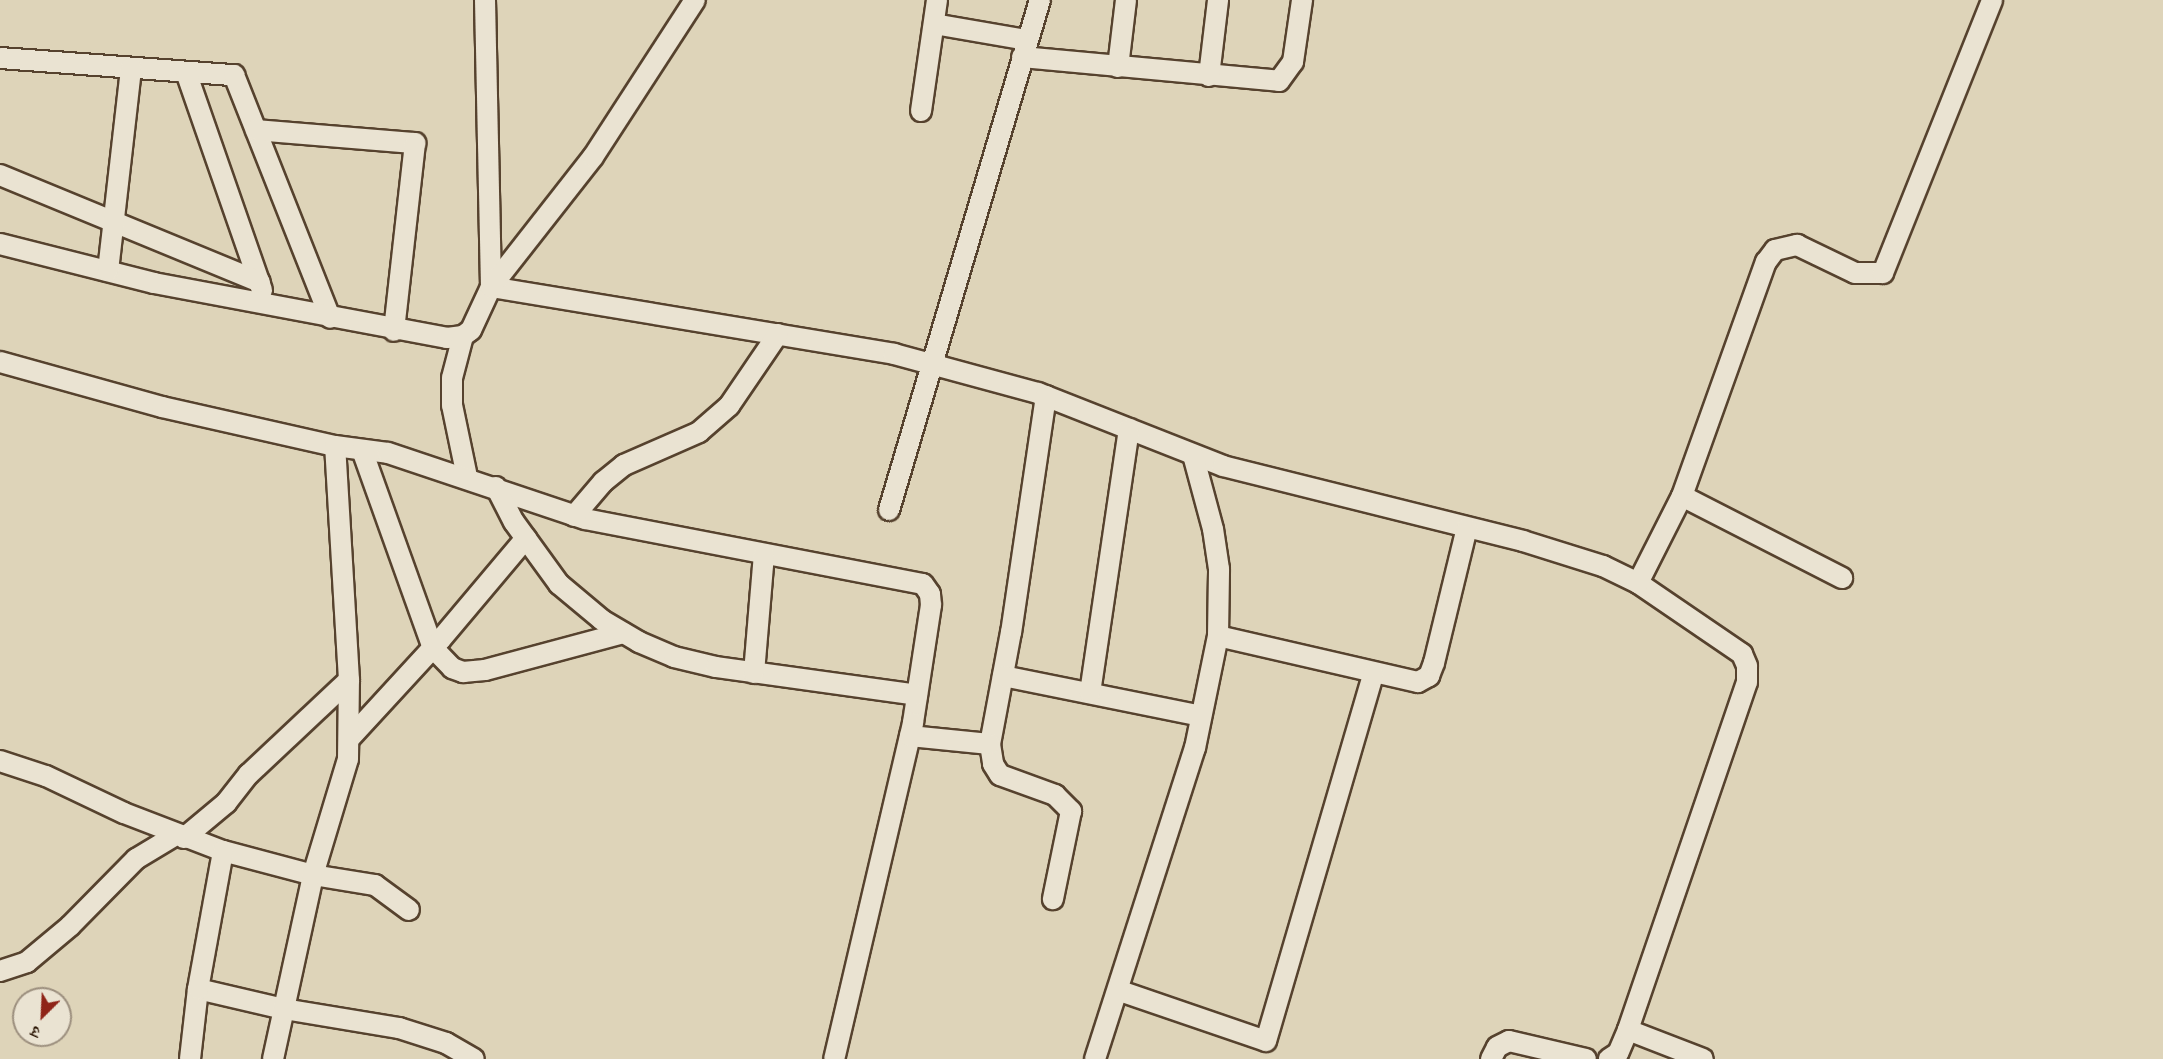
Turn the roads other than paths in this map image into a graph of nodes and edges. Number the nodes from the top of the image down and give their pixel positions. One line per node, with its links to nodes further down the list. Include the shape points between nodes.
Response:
1 (485, 0): 23 (street)
2 (695, 0): 23 (street, via 593,157)
3 (937, 0): 9 (street)
4 (1040, 0): 10 (street)
5 (1126, 0): 12 (street)
6 (1218, 0): 15 (street)
7 (1302, 0): 15 (street, via 1288,74 1279,81 1267,82)
8 (1992, 0): 38 (street, via 1890,264 1883,273 1872,276 1855,273 1797,244 1775,250 1766,262)
9 (934, 24): 10 (street); 16 (street)
10 (1025, 49): 12 (street); 30 (street)
11 (0, 58): 13 (street)
12 (1118, 67): 15 (street)
13 (131, 68): 14 (street); 19 (street)
14 (186, 72): 17 (street, via 234,75); 22 (street)
15 (1209, 76)
16 (921, 111)
17 (256, 130): 25 (street); 26 (street, via 416,143)
18 (0, 175): 19 (street)
19 (115, 222): 21 (street); 22 (street)
20 (0, 244): 21 (street)
21 (108, 271): 24 (street)
22 (260, 282): 24 (street)
23 (491, 287): 27 (street); 28 (street, via 480,316)
24 (268, 306): 25 (street)
25 (330, 318): 26 (street)
26 (394, 331): 28 (street, via 447,338)
27 (778, 334): 30 (street); 40 (street, via 729,406 699,432 624,465 603,482)
28 (463, 336): 36 (street, via 452,378 452,405)
29 (0, 362): 33 (street, via 162,407)
30 (931, 364): 31 (street); 39 (street)
31 (1046, 396): 32 (street); 51 (street)
32 (1129, 429): 35 (street); 53 (street)
33 (335, 446): 34 (street); 52 (street)
34 (362, 450): 36 (street); 48 (street)
35 (1193, 455): 41 (street); 47 (street, via 1218,559)
36 (467, 477): 37 (street)
37 (496, 487): 40 (street); 42 (street)
38 (1682, 496): 44 (street); 45 (street)
39 (888, 510)
40 (574, 516): 43 (street)
41 (1467, 528): 45 (street, via 1603,566); 50 (street, via 1429,676 1406,682)
42 (526, 538): 46 (street, via 559,584); 48 (street)
43 (764, 554): 49 (street); 54 (street, via 923,584 932,605)
44 (1842, 578)
45 (1638, 583): 69 (street, via 1742,654 1748,666 1747,682)
46 (623, 633): 48 (street, via 526,660 463,672 452,668); 49 (street, via 674,657)
47 (1218, 636): 50 (street); 55 (street)
48 (433, 648): 57 (street)
49 (754, 673): 54 (street)
50 (1372, 674): 67 (street, via 1266,1041)
51 (1003, 676): 53 (street); 58 (street)
52 (349, 680): 57 (street); 60 (street, via 249,774 226,803)
53 (1090, 693): 55 (street)
54 (917, 695): 56 (street)
55 (1201, 716): 67 (street)
56 (910, 736): 58 (street); 76 (street)
57 (349, 739): 62 (street, via 335,813)
58 (990, 744): 63 (street, via 993,764 1000,775 1055,795 1071,811)
59 (0, 761): 60 (street, via 46,776)
60 (180, 836): 61 (street); 65 (street, via 136,859 70,926 27,962)
61 (223, 851): 62 (street); 66 (street)
62 (313, 875): 64 (street, via 375,885); 68 (street)
63 (1053, 899)
64 (409, 910)
65 (0, 971)
66 (198, 989): 68 (street); 73 (street)
67 (1120, 991): 77 (street)
68 (284, 1009): 70 (street, via 399,1028); 74 (street)
69 (1628, 1030): 71 (street); 79 (street, via 1618,1053)
70 (443, 1051): 75 (street)
71 (1667, 1053): 80 (street)
72 (1582, 1058): 78 (street, via 1509,1041 1497,1047)
73 (190, 1059)
74 (273, 1059)
75 (474, 1059)
76 (834, 1059)
77 (1095, 1059)
78 (1491, 1059)
79 (1609, 1059)
80 (1702, 1059)

